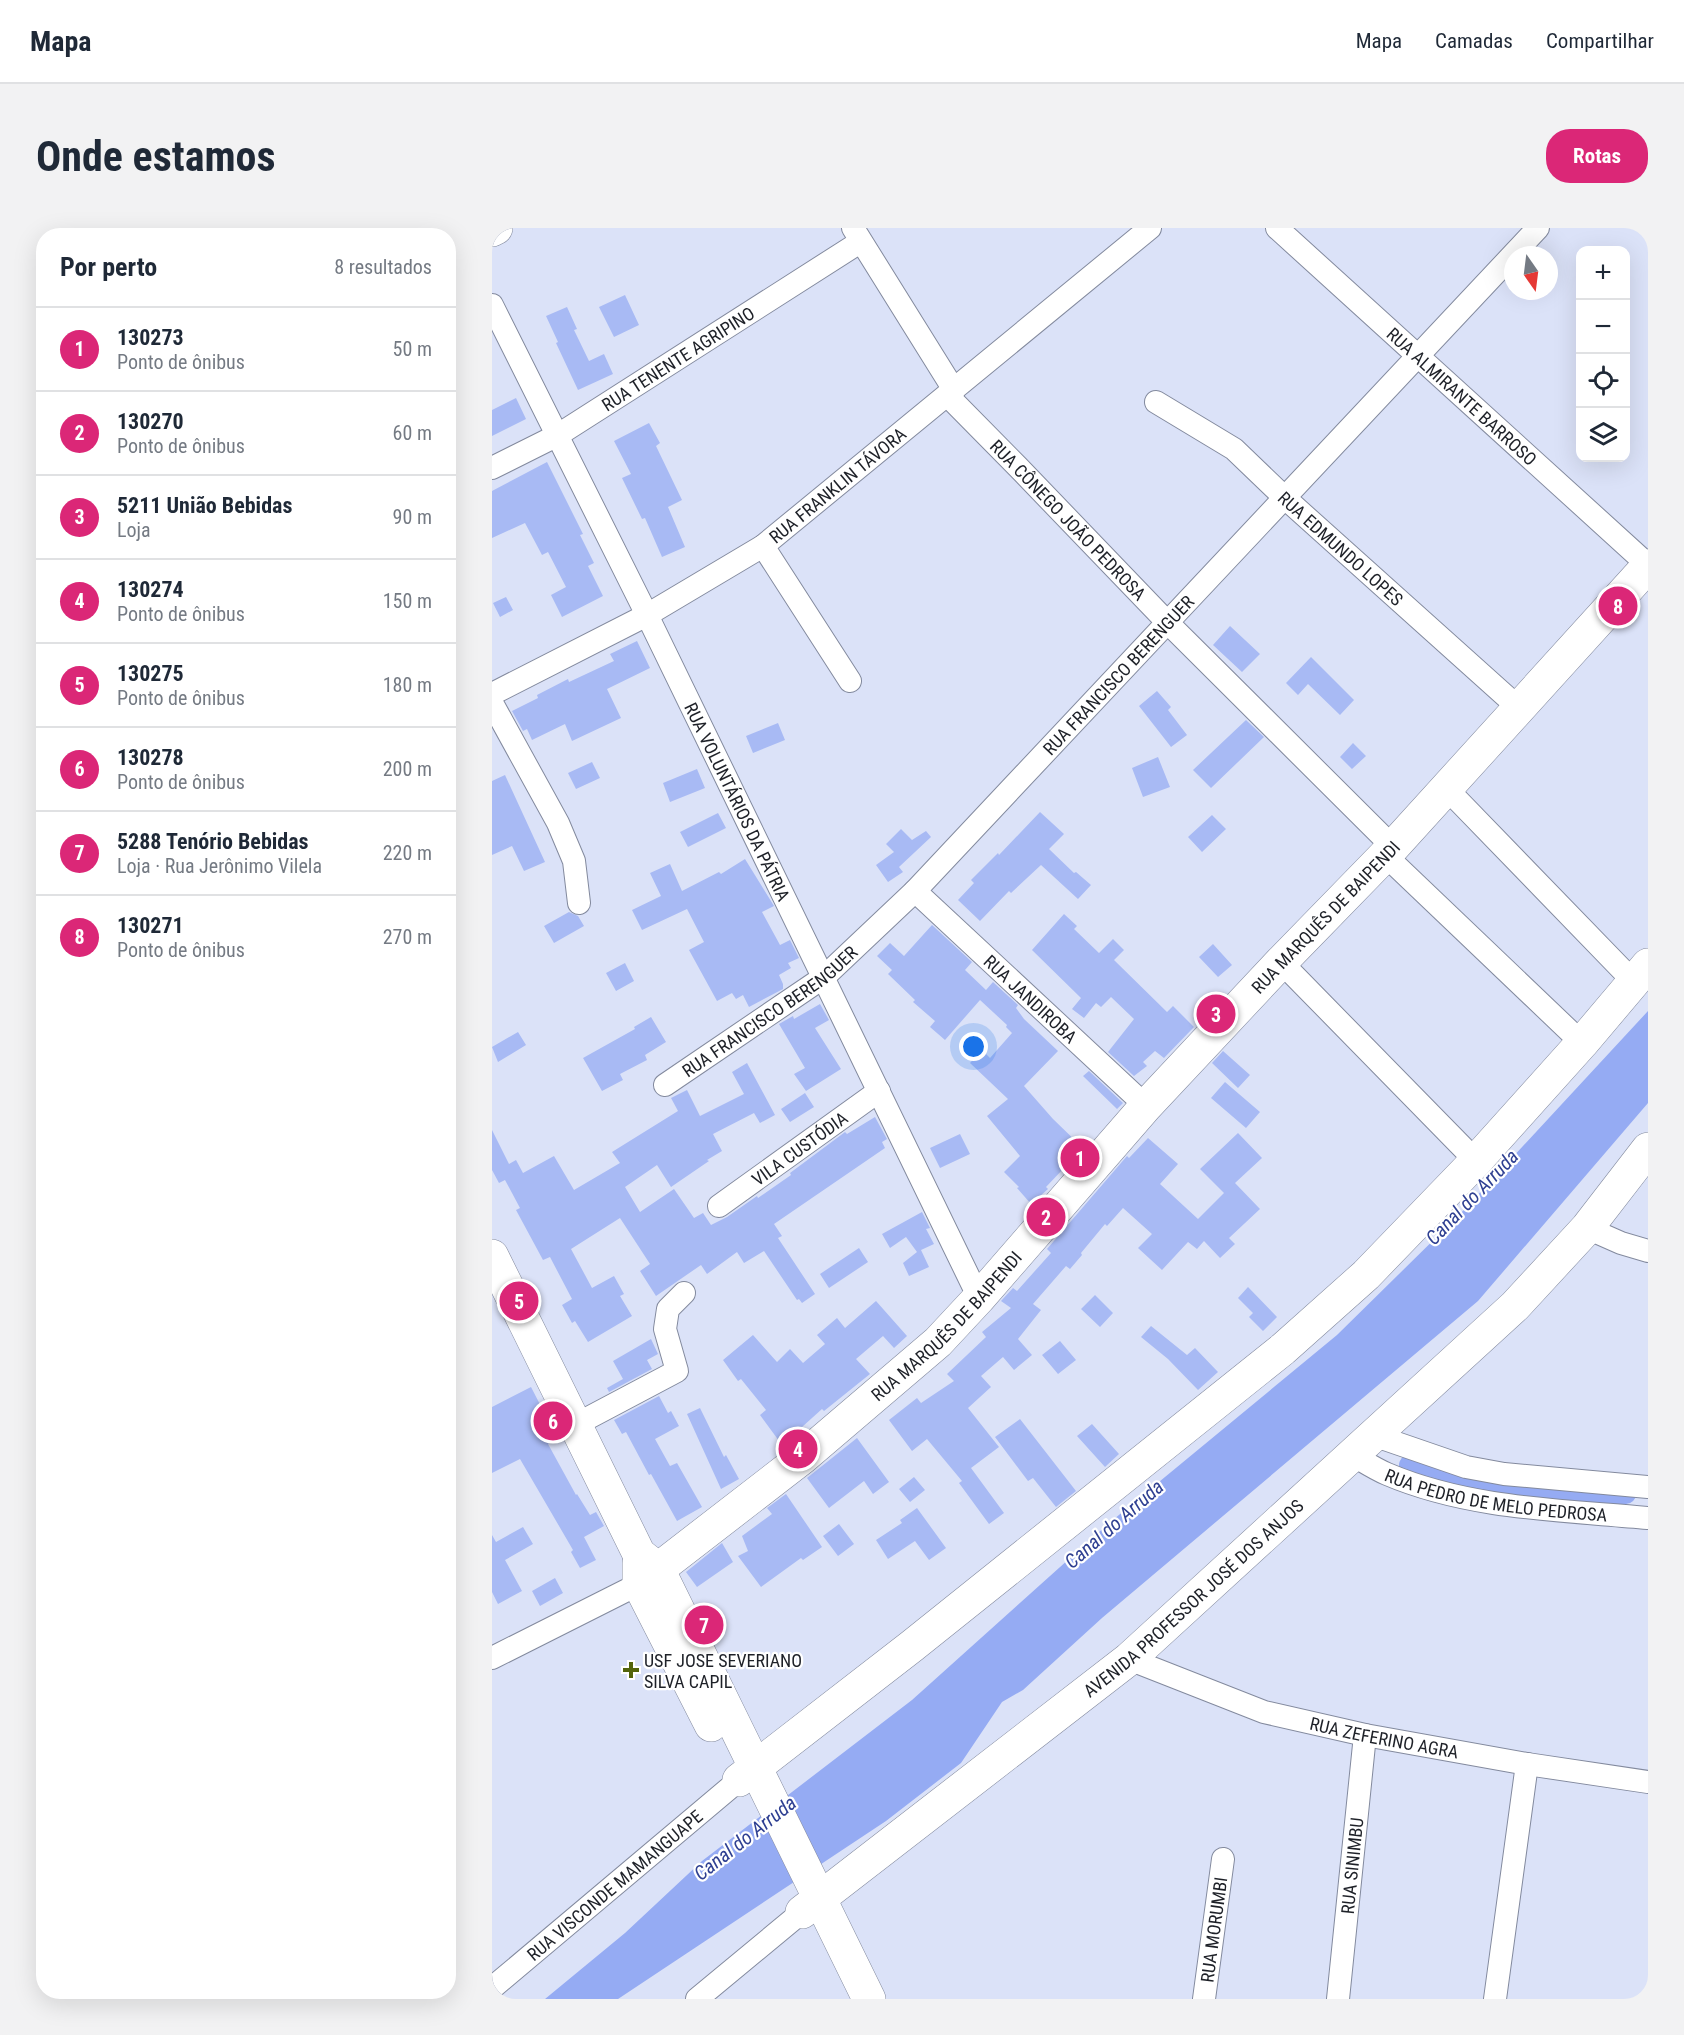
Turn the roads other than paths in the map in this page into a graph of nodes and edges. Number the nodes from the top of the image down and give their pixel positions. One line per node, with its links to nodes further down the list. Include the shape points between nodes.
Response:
1 (496, 228): 4 (main road)
2 (1150, 228): 9 (street, RUA FRANKLIN TÁVORA)
3 (1277, 228): 8 (street, RUA ALMIRANTE BARROSO)
4 (492, 230)
5 (1527, 232): 8 (street, RUA FRANCISCO BERENGUER)
6 (856, 235): 9 (street, RUA CÔNEGO JOÃO PEDROSA); 11 (street, RUA TENENTE AGRIPINO)
7 (492, 306): 11 (street, RUA VOLUNTÁRIOS DA PÁTRIA)
8 (1418, 358): 13 (street, RUA FRANCISCO BERENGUER); 15 (street, RUA ALMIRANTE BARROSO)
9 (951, 392): 14 (street, RUA FRANKLIN TÁVORA); 17 (street, RUA CÔNEGO JOÃO PEDROSA)
10 (1156, 402): 13 (street, RUA EDMUNDO LOPES, via 1234,449)
11 (558, 435): 12 (street, RUA TENENTE AGRIPINO); 16 (street, RUA VOLUNTÁRIOS DA PÁTRIA)
12 (492, 468)
13 (1285, 498): 17 (street, RUA FRANCISCO BERENGUER); 21 (street, RUA EDMUNDO LOPES)
14 (763, 546): 16 (street, RUA FRANKLIN TÁVORA); 18 (street)
15 (1648, 566): 21 (main road, RUA MARQUÊS DE BAIPENDI)
16 (647, 615): 19 (street, RUA FRANKLIN TÁVORA); 28 (street, RUA VOLUNTÁRIOS DA PÁTRIA)
17 (1168, 623): 23 (street, RUA CÔNEGO JOÃO PEDROSA); 24 (street, RUA FRANCISCO BERENGUER)
18 (850, 681)
19 (492, 694)
20 (492, 703): 25 (street, via 558,823 574,861)
21 (1518, 708): 22 (main road, RUA MARQUÊS DE BAIPENDI)
22 (1446, 788): 23 (main road, RUA MARQUÊS DE BAIPENDI); 27 (street)
23 (1389, 851): 26 (main road, RUA MARQUÊS DE BAIPENDI); 29 (street, RUA CÔNEGO JOÃO PEDROSA)
24 (915, 891): 28 (street, RUA FRANCISCO BERENGUER); 32 (street, RUA JANDIROBA)
25 (579, 903)
26 (1281, 962): 32 (main road, RUA MARQUÊS DE BAIPENDI); 34 (street)
27 (1641, 973): 29 (main road)
28 (824, 977): 30 (street, RUA FRANCISCO BERENGUER); 31 (street, RUA VOLUNTÁRIOS DA PÁTRIA)
29 (1582, 1043): 34 (main road)
30 (665, 1085)
31 (879, 1090): 35 (street, VILA CUSTÓDIA); 40 (street, RUA VOLUNTÁRIOS DA PÁTRIA)
32 (1146, 1106): 40 (main road, RUA MARQUÊS DE BAIPENDI)
33 (1648, 1149): 36 (main road, AVENIDA PROFESSOR JOSÉ DOS ANJOS)
34 (1476, 1161): 51 (main road, via 1366,1275 1283,1349 912,1646)
35 (719, 1206)
36 (1587, 1228): 37 (street); 42 (main road, AVENIDA PROFESSOR JOSÉ DOS ANJOS, via 1515,1306)
37 (1648, 1251)
38 (494, 1264): 41 (main road)
39 (684, 1293): 41 (street, via 668,1309 665,1329 677,1371)
40 (979, 1299): 45 (main road, RUA MARQUÊS DE BAIPENDI, via 938,1342 802,1458)
41 (575, 1425): 45 (main road)
42 (1362, 1445): 43 (street, via 1515,1475); 44 (street, RUA PEDRO DE MELO PEDROSA, via 1385,1474 1465,1498); 47 (main road, AVENIDA PROFESSOR JOSÉ DOS ANJOS)
43 (1648, 1487)
44 (1648, 1518)
45 (646, 1569): 46 (street, RUA MARQUÊS DE BAIPENDI); 51 (main road)
46 (492, 1658)
47 (1129, 1659): 48 (street, RUA ZEFERINO AGRA, via 1264,1712); 53 (main road, AVENIDA PROFESSOR JOSÉ DOS ANJOS)
48 (1365, 1735): 49 (street, RUA ZEFERINO AGRA); 59 (street, RUA SINIMBU)
49 (1527, 1764): 50 (street, RUA ZEFERINO AGRA); 60 (street)
50 (1648, 1782)
51 (753, 1786): 53 (main road); 54 (street, RUA VISCONDE MAMANGUAPE)
52 (1223, 1859): 58 (street, RUA MORUMBI)
53 (807, 1898): 55 (street, AVENIDA PROFESSOR JOSÉ DOS ANJOS); 56 (main road); 57 (main road)
54 (492, 1989)
55 (697, 1999)
56 (844, 1999)
57 (869, 1999)
58 (1204, 1999)
59 (1338, 1999)
60 (1495, 1999)

